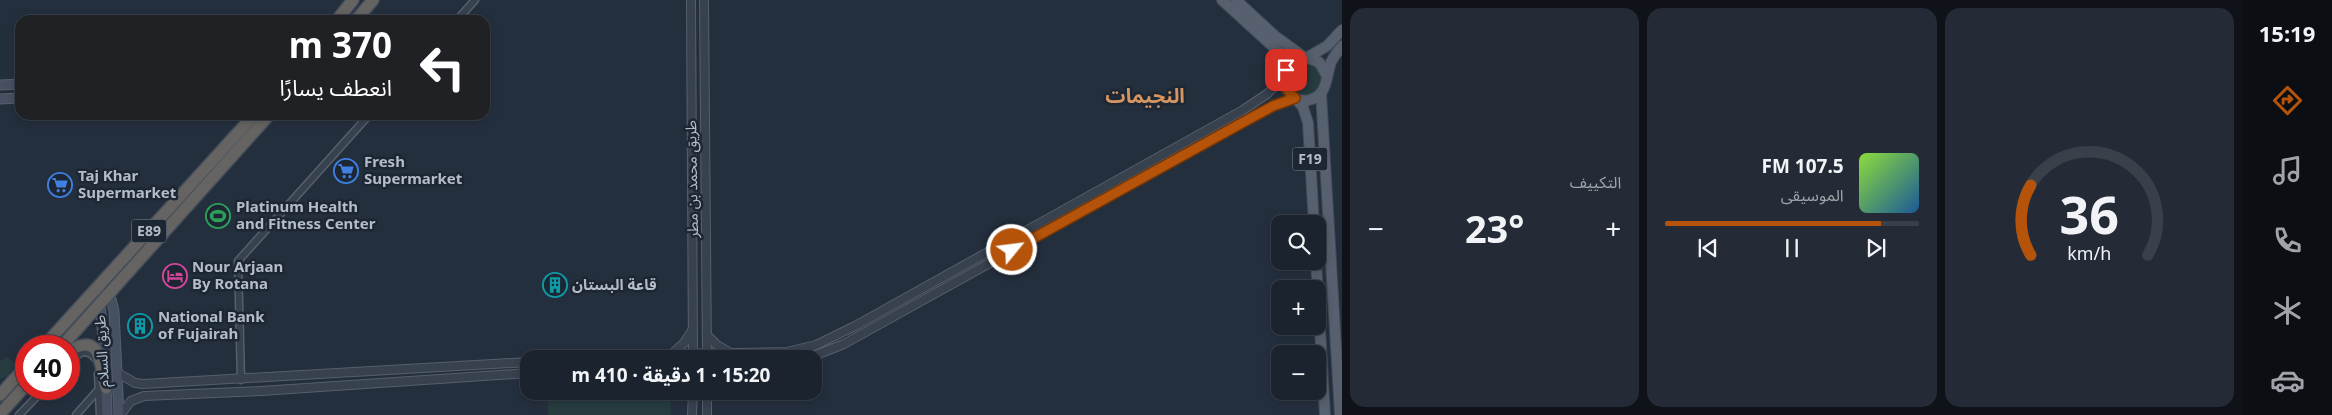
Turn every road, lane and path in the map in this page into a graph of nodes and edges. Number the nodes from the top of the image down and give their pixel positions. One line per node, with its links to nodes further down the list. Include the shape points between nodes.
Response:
1 (353, 0): 8 (highway)
2 (373, 0): 9 (highway)
3 (475, 0): 10 (street)
4 (691, 0): 31 (street, طريق محمد بن مطر)
5 (704, 0): 35 (street, طريق محمد بن مطر)
6 (1222, 0): 14 (main road, F19, via 1280,53 1284,60)
7 (1236, 0): 13 (main road, via 1281,41)
8 (341, 15)
9 (360, 15)
10 (462, 15)
11 (1342, 30): 13 (main road, via 1327,46)
12 (1342, 46): 15 (main road)
13 (1306, 57): 14 (main road, via 1290,63); 15 (main road, via 1319,62)
14 (1284, 75): 20 (main road, F19, via 1286,88); 41 (street, via 1267,94 1243,110 856,326 816,345)
15 (1327, 76): 18 (main road, F19)
16 (0, 84): 17 (main road)
17 (15, 84)
18 (1321, 93): 20 (main road, via 1310,99); 71 (main road, F19)
19 (15, 98): 21 (main road)
20 (1295, 98): 26 (main road, F19, via 1308,123); 43 (street, via 1273,106 844,344)
21 (0, 99)
22 (248, 120): 25 (highway, E89)
23 (265, 120): 28 (highway, E89)
24 (365, 120): 51 (street, via 238,261)
25 (169, 210): 28 (highway, via 164,220 108,283 111,287); 29 (highway, E89)
26 (1313, 215)
27 (1317, 270): 70 (main road)
28 (117, 285): 29 (highway, E89)
29 (100, 294): 30 (highway, E89); 34 (highway, E89); 46 (main road, طريق السلام, via 114,311); 55 (main road, طريق السلام)
30 (82, 304): 32 (highway, E89); 33 (highway, via 88,303 90,308)
31 (693, 328): 37 (street); 38 (street, طريق محمد بن مطر)
32 (54, 335)
33 (66, 335)
34 (70, 335)
35 (707, 335): 39 (street, طريق محمد بن مطر); 40 (street)
36 (80, 347): 55 (highway, via 90,346 101,357)
37 (676, 350)
38 (693, 350)
39 (707, 350)
40 (726, 350)
41 (795, 350)
42 (80, 353): 55 (street, via 92,355 97,363)
43 (822, 353)
44 (520, 363): 45 (street)
45 (445, 368): 47 (street); 49 (street, via 434,373)
46 (118, 373): 52 (street, via 135,383); 67 (main road, طريق السلام)
47 (340, 374): 51 (street); 53 (street, via 340,381)
48 (520, 374): 49 (street)
49 (436, 379): 53 (street)
50 (14, 380): 54 (street); 57 (highway)
51 (241, 380): 52 (street)
52 (194, 383): 56 (street, via 186,388)
53 (335, 386): 56 (street)
54 (0, 388)
55 (102, 389): 64 (street); 65 (street); 66 (main road, طريق السلام)
56 (191, 393): 67 (street, via 136,398)
57 (0, 395)
58 (15, 398): 62 (highway)
59 (33, 400): 63 (street)
60 (693, 400): 68 (street)
61 (707, 400): 69 (street)
62 (0, 414)
63 (19, 415)
64 (76, 415)
65 (100, 415)
66 (107, 415)
67 (120, 415)
68 (692, 415)
69 (706, 415)
70 (1325, 415)
71 (1340, 415)

